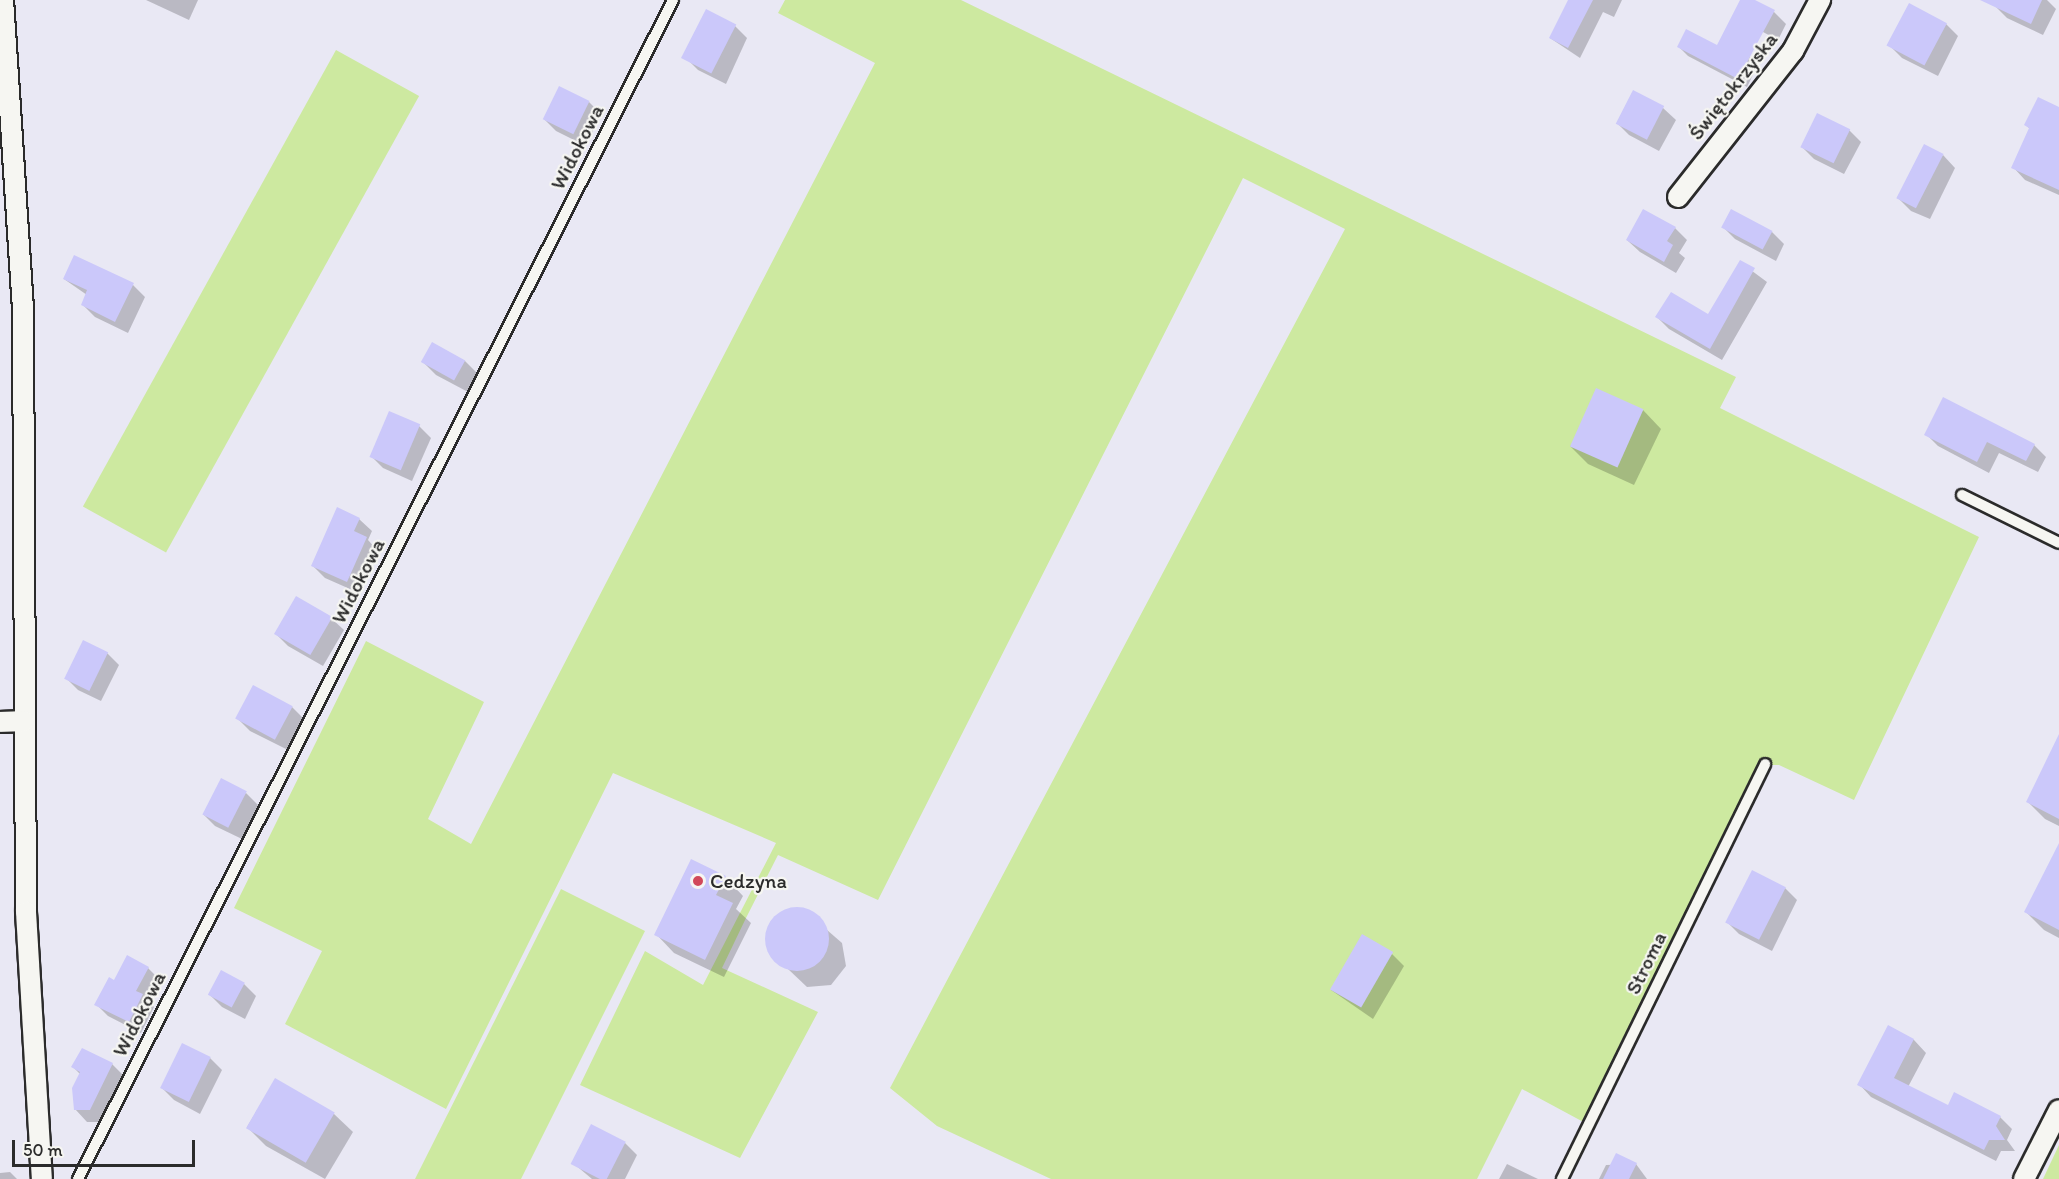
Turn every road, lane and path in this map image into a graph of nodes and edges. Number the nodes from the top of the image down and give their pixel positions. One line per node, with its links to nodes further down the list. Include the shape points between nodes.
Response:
1 (3, 0): 4 (street)
2 (673, 0): 13 (lane, Widokowa)
3 (1820, 0): 5 (street, Świętokrzyska, via 1793,51)
4 (5, 121): 9 (street, via 22,308)
5 (1678, 197)
6 (1962, 495): 7 (lane)
7 (2059, 543)
8 (0, 722): 9 (street)
9 (24, 722): 12 (street, via 26,912)
10 (1765, 764): 14 (lane, Stroma)
11 (2059, 1110): 15 (street)
12 (42, 1179)
13 (78, 1179)
14 (1562, 1179)
15 (2024, 1179)

